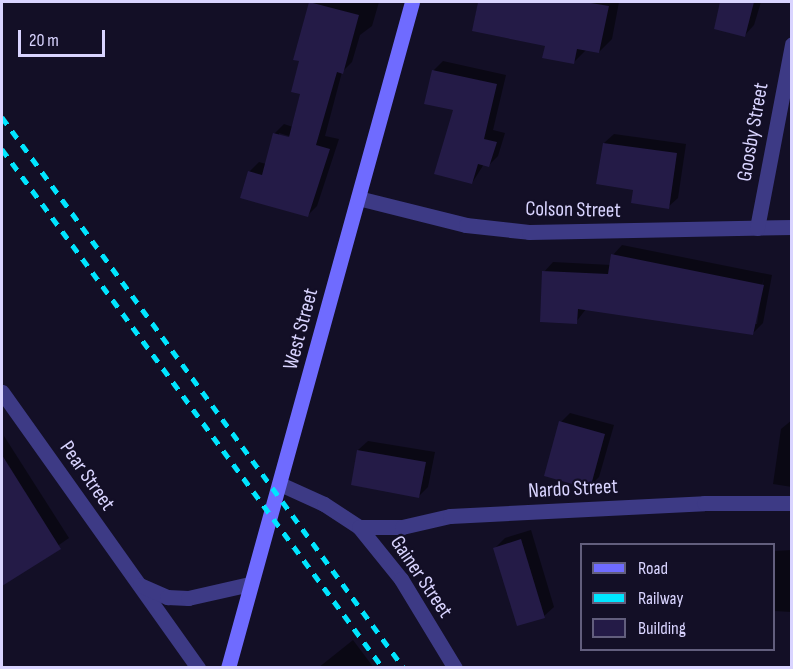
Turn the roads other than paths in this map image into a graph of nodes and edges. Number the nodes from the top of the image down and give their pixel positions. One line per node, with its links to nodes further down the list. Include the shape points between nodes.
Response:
1 (412, 2): 3 (street, West Street)
2 (792, 44): 5 (street, Goosby Street)
3 (358, 198): 5 (street, Colson Street, via 466,225 529,232); 7 (street, West Street)
4 (792, 227): 5 (street, Colson Street)
5 (758, 228)
6 (2, 392): 10 (street, Pear Street)
7 (280, 484): 9 (street, Gainer Street, via 324,504); 11 (street, West Street)
8 (792, 503): 9 (street, Nardo Street, via 704,503 450,516 402,527)
9 (358, 527): 14 (street, Gainer Street, via 401,579)
10 (138, 584): 11 (street, via 167,597 188,598); 12 (street, Pear Street)
11 (250, 584): 13 (street, West Street)
12 (198, 668)
13 (228, 668)
14 (455, 668)

